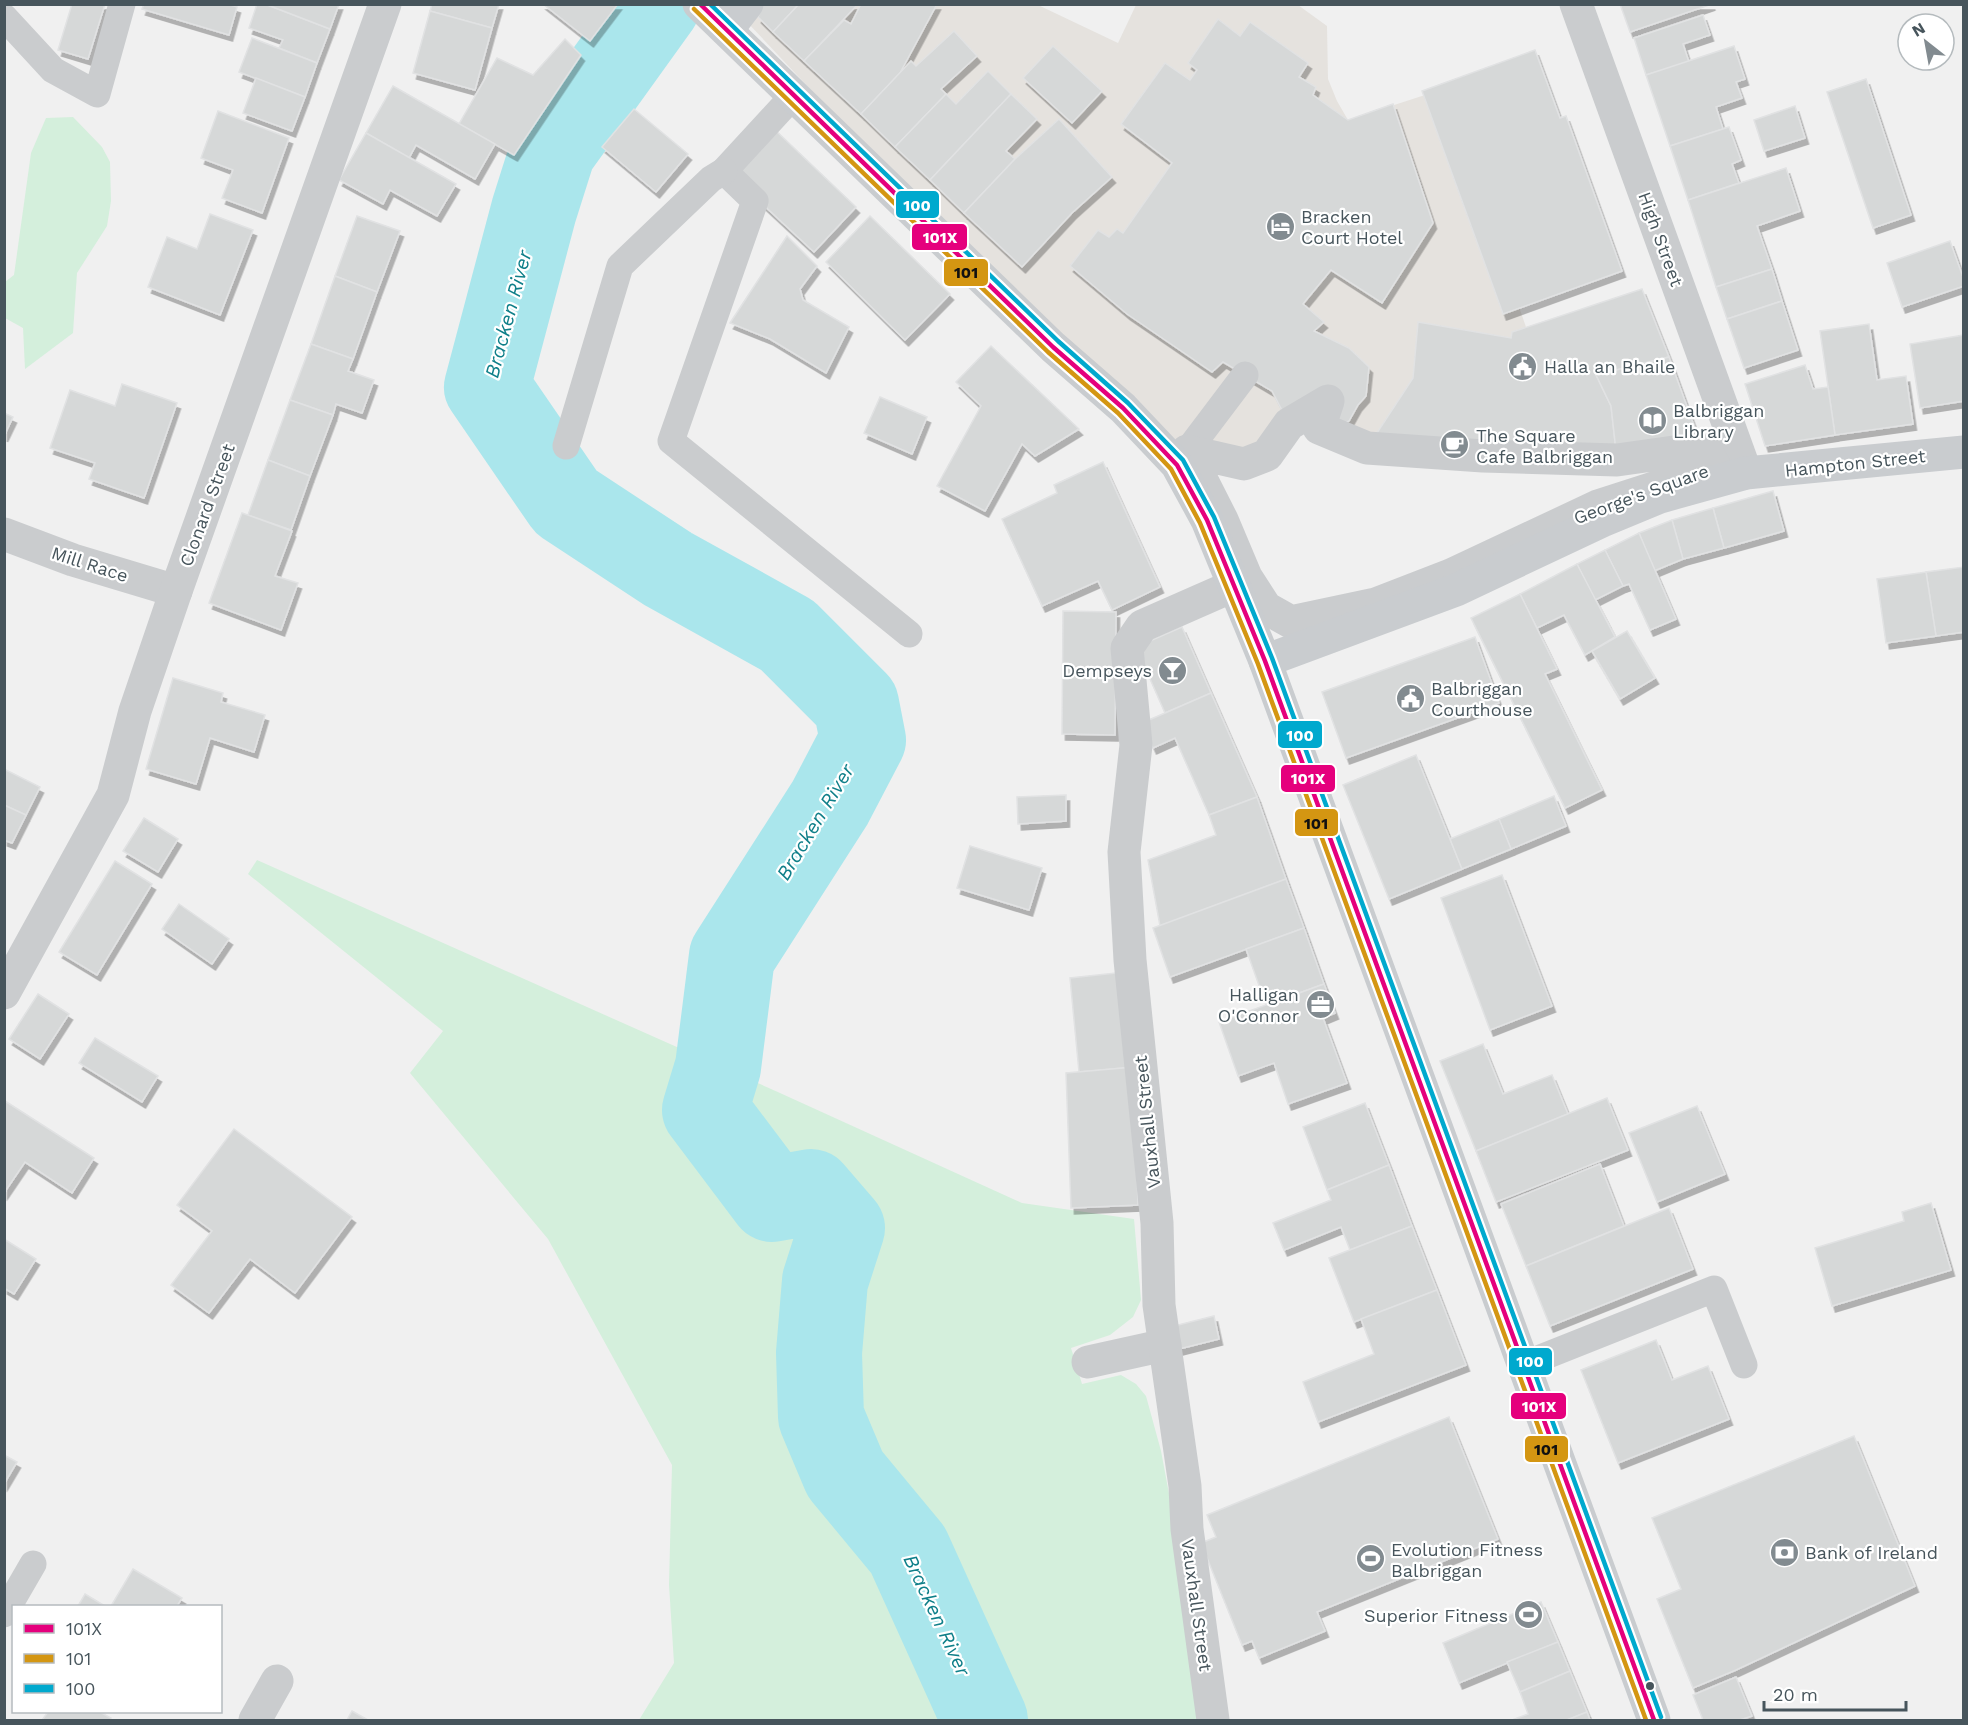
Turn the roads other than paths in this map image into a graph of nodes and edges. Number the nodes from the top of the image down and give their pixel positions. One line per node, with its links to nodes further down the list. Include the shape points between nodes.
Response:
1 (122, 4): 6 (lane, via 97,94 53,70)
2 (385, 4): 17 (street, Clonard Street)
3 (699, 4): 7 (main road)
4 (747, 4): 7 (main road)
5 (1575, 4): 14 (street, High Street)
6 (4, 17)
7 (727, 30): 8 (main road)
8 (793, 96): 9 (lane); 13 (main road, via 1053,347)
9 (724, 171): 11 (lane, via 620,266); 18 (lane, via 755,201 671,441)
10 (1245, 375): 13 (lane)
11 (566, 446)
12 (1964, 452): 14 (main road, Hampton Street)
13 (1182, 458): 13 (street, George's Square, via 1222,520 1246,576 1266,608 1291,622 1368,607 1451,575 1598,506 1716,468 1706,451 1697,455 1688,450 1617,460 1367,448 1319,428 1328,401 1289,424 1267,454 1244,464); 16 (main road)
14 (1746, 473): 19 (main road, George's Square, via 1660,497 1456,590)
15 (4, 534): 17 (street, Mill Race)
16 (1233, 586): 19 (main road); 21 (street, Vauxhall Street, via 1142,626 1127,648 1136,745 1124,852)
17 (176, 591): 20 (street, Clonard Street, via 135,711 113,795)
18 (909, 634)
19 (1265, 661): 23 (main road)
20 (4, 993)
21 (1165, 1345): 22 (street); 29 (street, Vauxhall Street)
22 (1088, 1362)
23 (1523, 1365): 24 (lane, via 1714,1289); 30 (main road)
24 (1744, 1365)
25 (33, 1564): 26 (lane)
26 (4, 1614)
27 (277, 1681): 28 (street)
28 (255, 1720)
29 (1213, 1720)
30 (1654, 1720)

